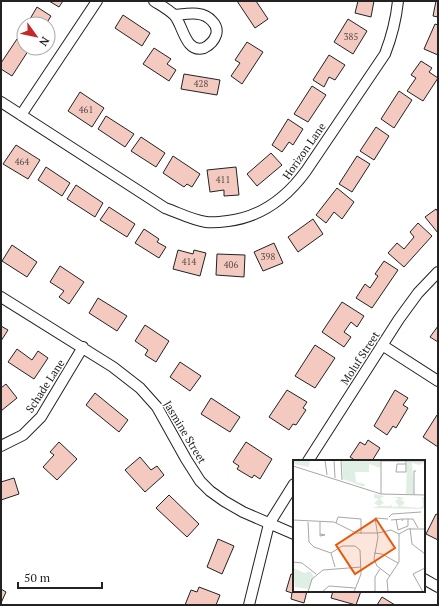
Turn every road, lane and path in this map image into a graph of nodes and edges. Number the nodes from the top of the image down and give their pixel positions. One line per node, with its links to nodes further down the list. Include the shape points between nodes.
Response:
1 (97, 1): 6 (street)
2 (154, 1): 4 (street)
3 (398, 1): 6 (street, Horizon Lane, via 394,26 385,54 306,171 285,196 247,217 207,222 165,208)
4 (174, 15)
5 (1, 102): 6 (street, Horizon Lane)
6 (21, 115)
7 (438, 272): 9 (street, Moluf Street, via 409,304)
8 (1, 297): 10 (street, Jasmine Street)
9 (382, 345): 11 (street); 13 (street, Moluf Street)
10 (83, 347): 12 (street, Schade Lane, via 41,417 22,435); 15 (street, Jasmine Street, via 140,388 157,407 186,459 210,491 243,512)
11 (438, 381)
12 (1, 446)
13 (309, 460)
14 (293, 486): 15 (street)
15 (269, 524): 16 (street, Jasmine Street); 19 (street)
16 (293, 534)
17 (425, 580): 18 (street)
18 (438, 587)
19 (248, 605)

